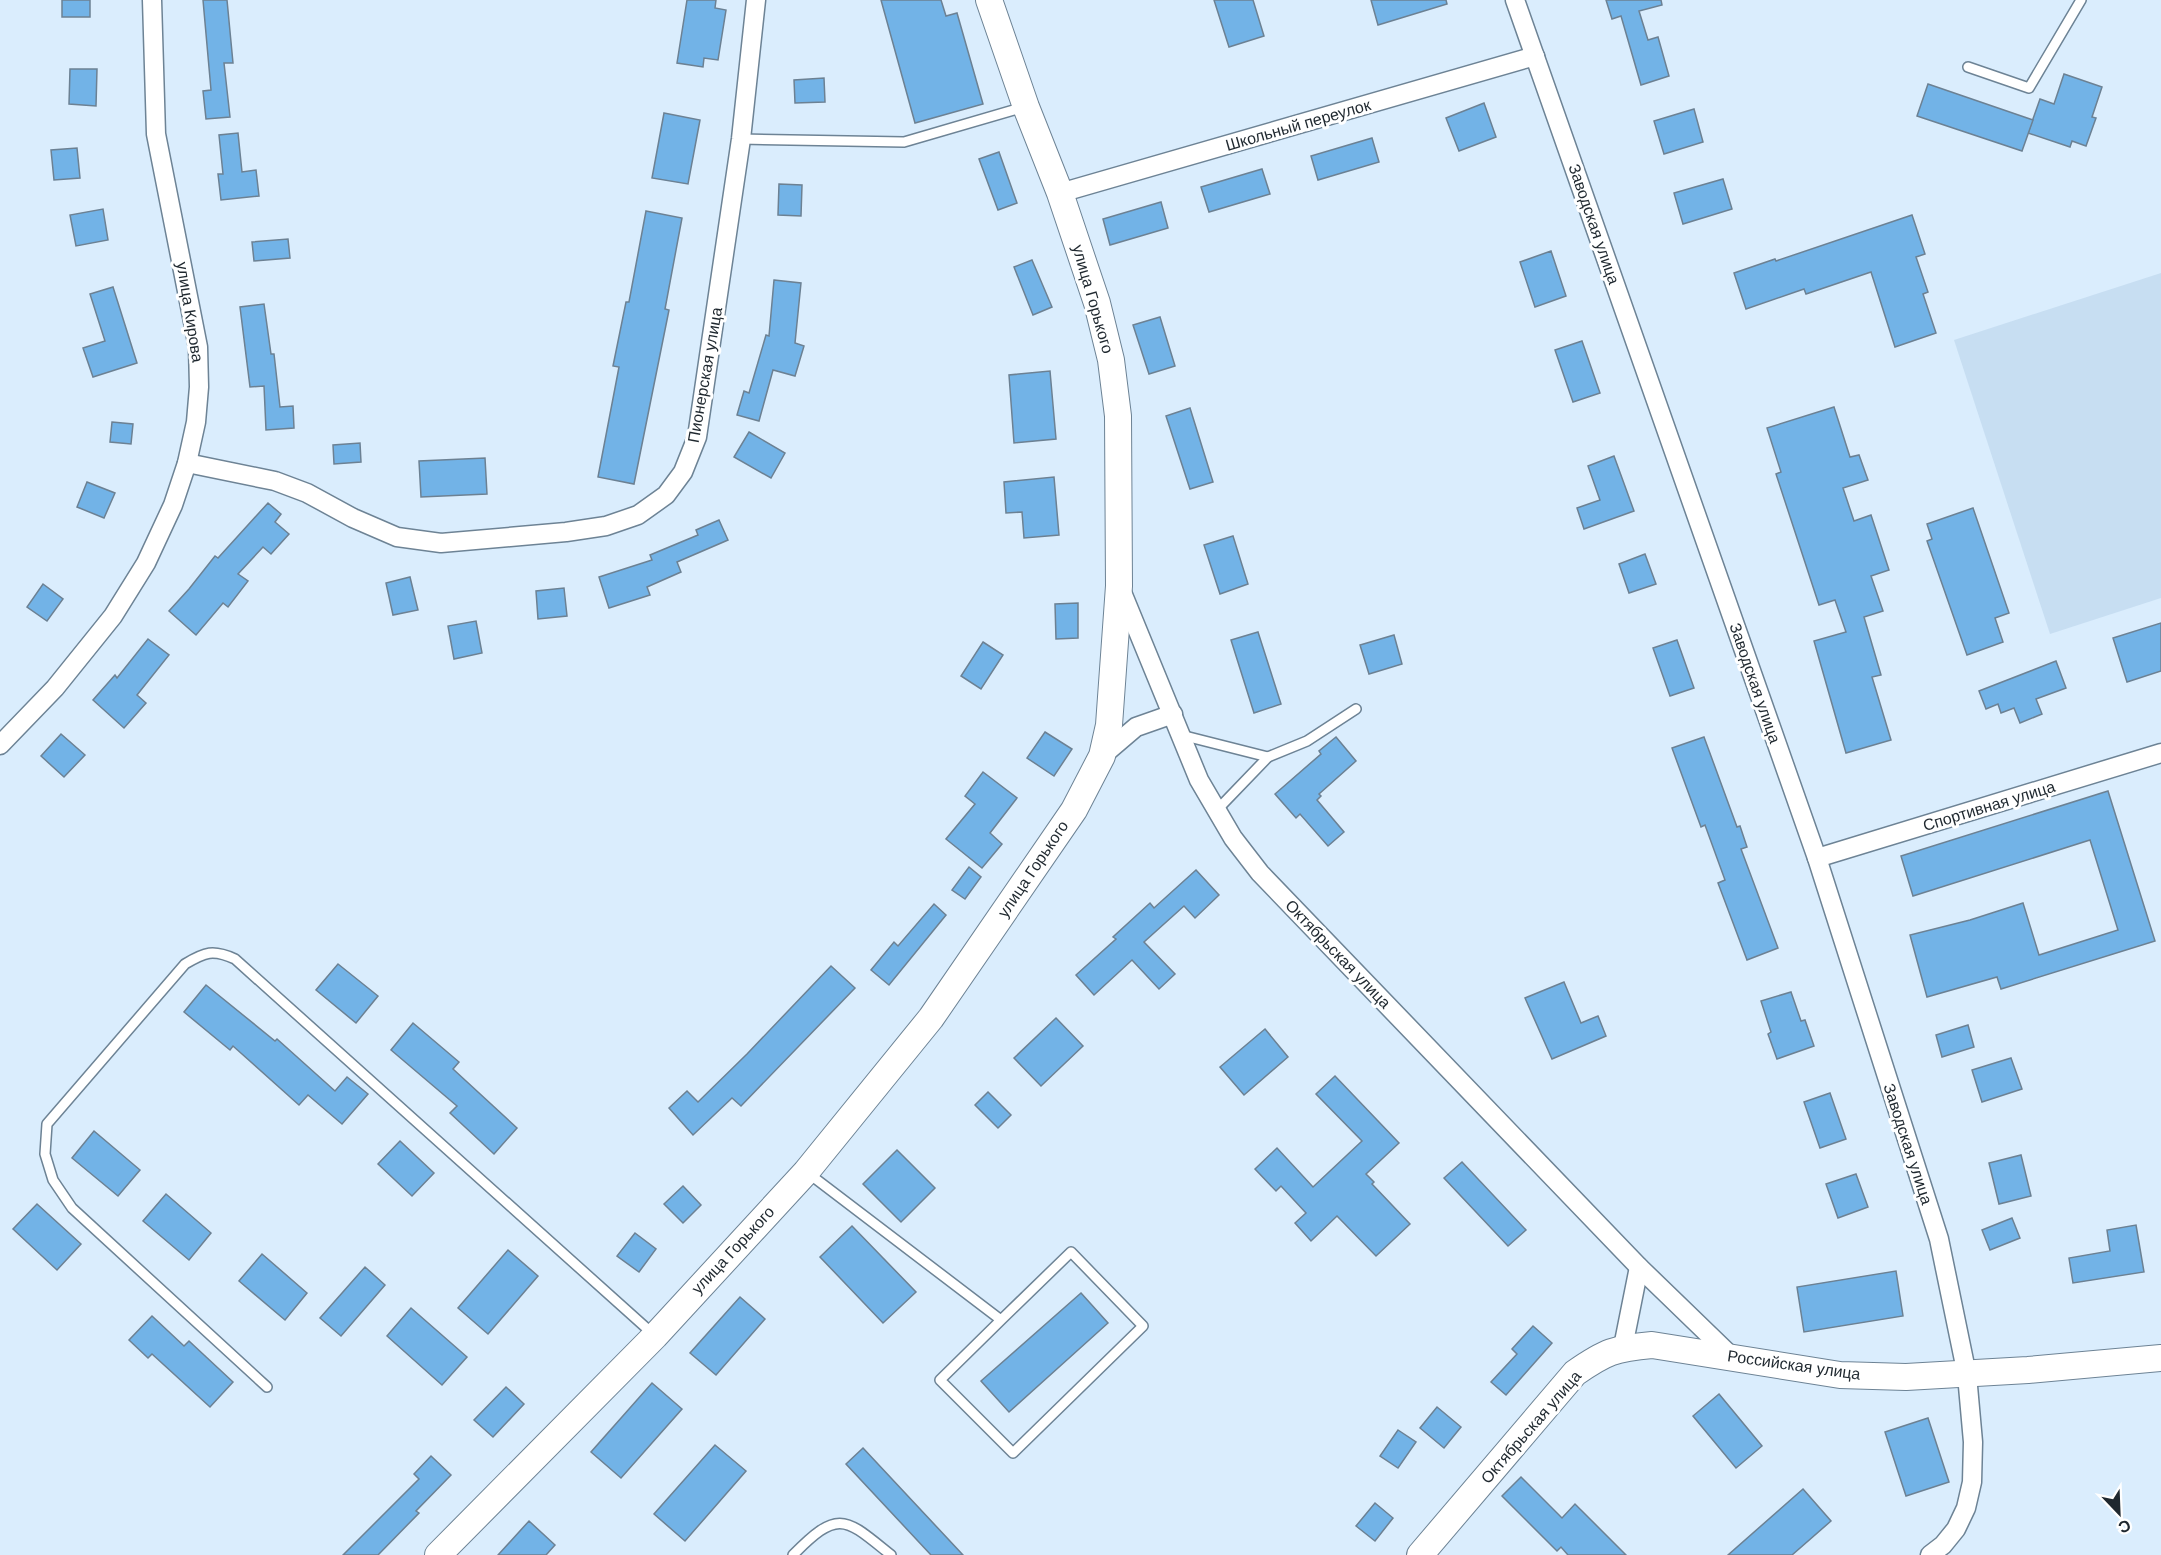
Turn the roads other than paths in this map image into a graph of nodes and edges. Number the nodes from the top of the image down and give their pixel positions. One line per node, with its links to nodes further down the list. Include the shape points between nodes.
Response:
1 (152, 0): 11 (street, улица Кирова, via 156,134 198,347 196,422)
2 (756, 0): 9 (street, Пионерская улица)
3 (989, 0): 8 (main road, улица Горького)
4 (1515, 0): 6 (street, Заводская улица)
5 (2081, 0): 7 (lane, via 2029,88)
6 (1535, 56): 10 (street, Школьный переулок); 21 (street, Заводская улица)
7 (1968, 67)
8 (1026, 106): 9 (lane, via 904,142); 10 (main road, улица Горького)
9 (741, 140): 11 (street, Пионерская улица, via 697,437 683,472 666,495 638,515 606,526 566,532 441,543 397,537 275,481)
10 (1060, 193): 12 (main road, улица Горького, via 1097,303 1111,360 1118,416)
11 (187, 463): 16 (street, улица Кирова, via 146,563 113,616 55,688)
12 (1119, 586): 14 (street, Октябрьская улица); 18 (main road, улица Горького, via 1109,725)
13 (1356, 709): 19 (lane, via 1307,741)
14 (1173, 714): 15 (street, Октябрьская улица); 18 (street, via 1136,727)
15 (1180, 735): 19 (lane); 20 (street, Октябрьская улица)
16 (0, 744)
17 (2161, 753): 21 (street, Спортивная улица)
18 (1102, 756): 22 (main road, улица Горького, via 1074,810 931,1018)
19 (1268, 757): 20 (lane)
20 (1217, 810): 23 (street, Октябрьская улица, via 1260,873)
21 (1817, 858): 29 (street, Заводская улица, via 1939,1239)
22 (806, 1172): 24 (lane); 25 (main road, улица Горького)
23 (1639, 1267): 26 (street); 27 (street, Октябрьская улица)
24 (1001, 1320): 24 (lane, via 940,1380 1012,1453 1143,1326 1071,1252)
25 (655, 1336): 30 (lane, via 235,959 219,952 201,954 185,964 47,1124 45,1154 53,1180 72,1208); 31 (main road, улица Горького)
26 (1623, 1347): 27 (main road, Российская улица, via 1652,1346); 34 (main road, Октябрьская улица, via 1598,1357 1575,1373)
27 (1732, 1357): 29 (main road, Российская улица, via 1840,1374)
28 (2161, 1358): 29 (main road, Российская улица)
29 (1967, 1375): 35 (street, via 1972,1482 1956,1529)
30 (267, 1387)
31 (438, 1555)
32 (793, 1555): 33 (lane, via 821,1529 838,1523 855,1526)
33 (891, 1555)
34 (1420, 1555)
35 (1930, 1555)

